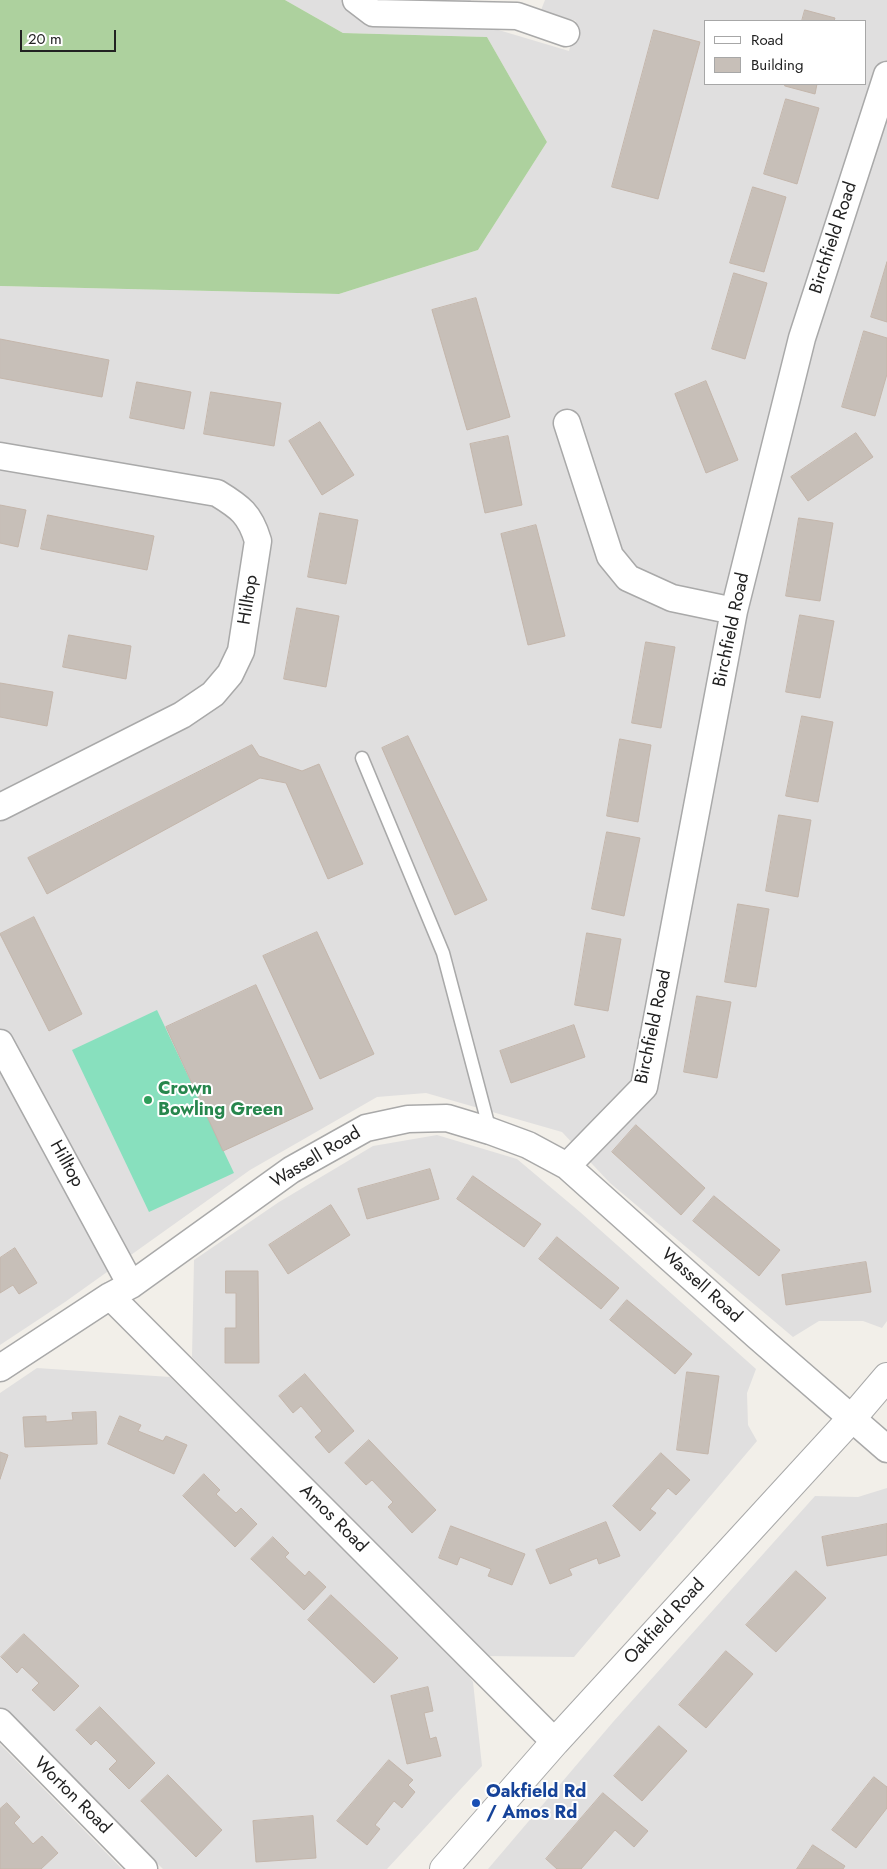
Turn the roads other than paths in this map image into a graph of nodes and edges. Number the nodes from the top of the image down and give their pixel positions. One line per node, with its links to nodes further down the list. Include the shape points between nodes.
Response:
1 (356, 0): 2 (street, via 373,13)
2 (520, 8): 3 (street)
3 (566, 33)
4 (887, 75): 7 (street, Birchfield Road, via 802,338)
5 (568, 423): 7 (street, via 610,556 628,578 672,598)
6 (0, 456): 9 (street, Hilltop, via 217,493 238,506 253,524 258,541 241,651 230,674 213,694 182,715)
7 (734, 611): 12 (street, Birchfield Road, via 644,1087)
8 (362, 758): 11 (lane, via 443,953)
9 (0, 807)
10 (0, 1043): 13 (street, Hilltop)
11 (490, 1131): 12 (street, Wassell Road, via 528,1145); 13 (street, Wassell Road, via 447,1118 408,1119 366,1128 292,1170)
12 (566, 1166): 16 (street, Wassell Road)
13 (121, 1290): 14 (street, Wassell Road); 19 (street, Amos Road)
14 (0, 1368)
15 (887, 1377): 16 (street, Oakfield Road)
16 (852, 1418): 17 (street, Wassell Road); 19 (street, Oakfield Road)
17 (887, 1449)
18 (0, 1722): 20 (street, Worton Road)
19 (555, 1742): 21 (street, Oakfield Road)
20 (144, 1869)
21 (444, 1869)

